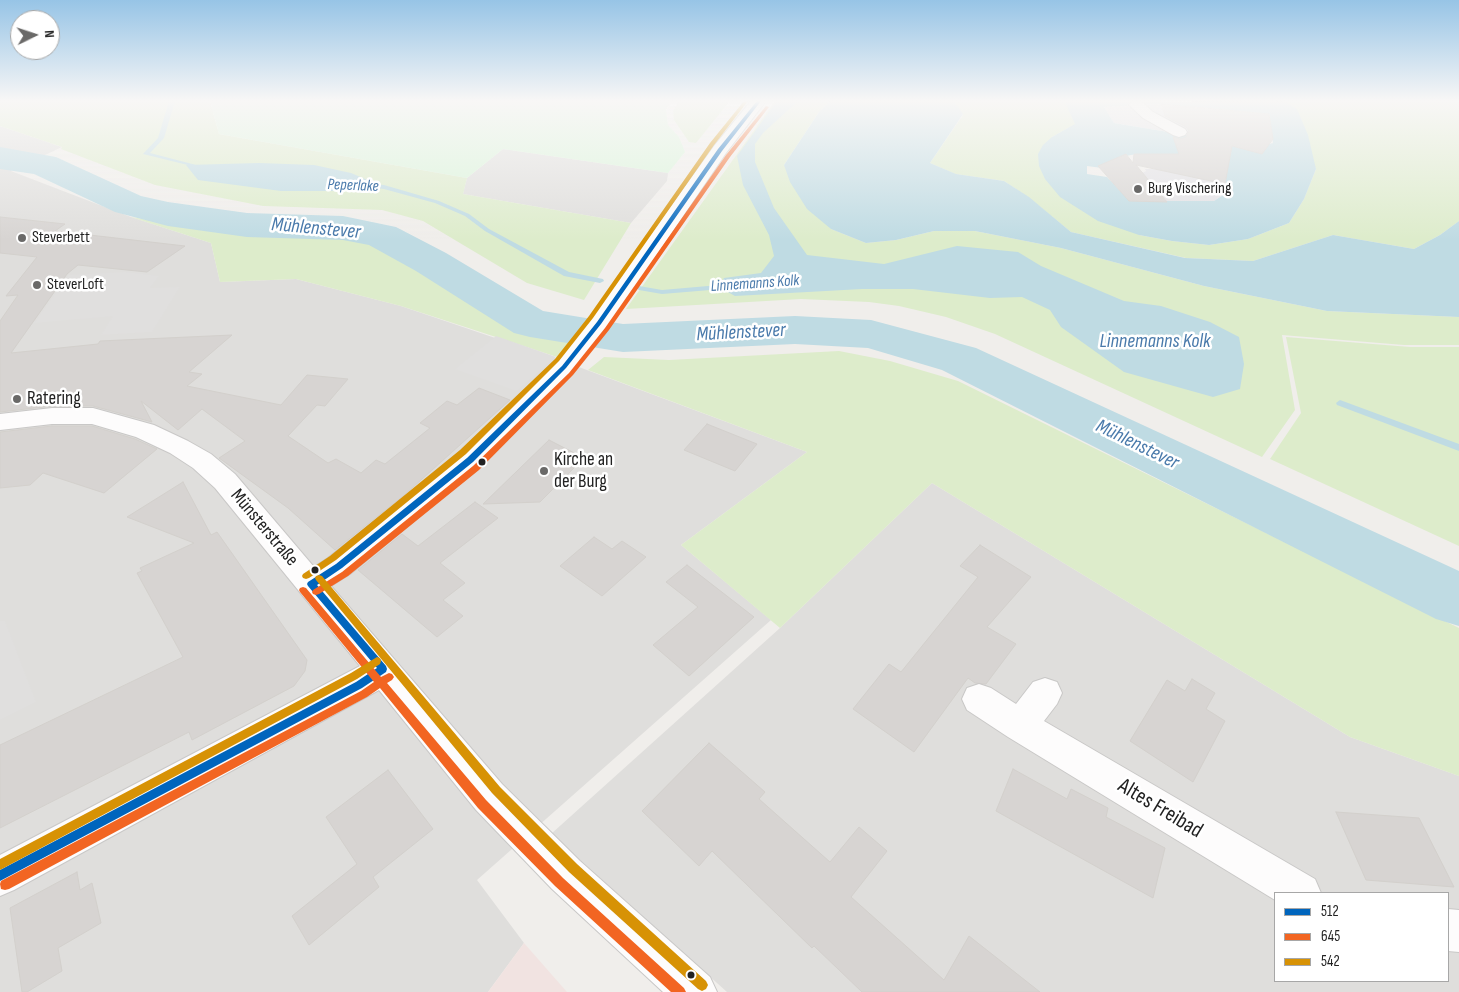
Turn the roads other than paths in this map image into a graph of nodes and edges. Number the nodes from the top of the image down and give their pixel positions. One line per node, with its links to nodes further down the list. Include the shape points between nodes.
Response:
1 (722, 147): 3 (street, via 578,352 470,460 339,566)
2 (0, 422): 3 (street, Münsterstraße, via 52,416 93,416 145,431 180,446 225,481)
3 (311, 584): 4 (street, Münsterstraße)
4 (383, 669): 8 (street, via 359,685); 10 (street, Münsterstraße, via 489,797 566,876)
5 (1045, 693): 7 (street)
6 (980, 699): 7 (street, Altes Freibad)
7 (1020, 726): 9 (street, Altes Freibad)
8 (0, 876)
9 (1299, 892)
10 (695, 992)

